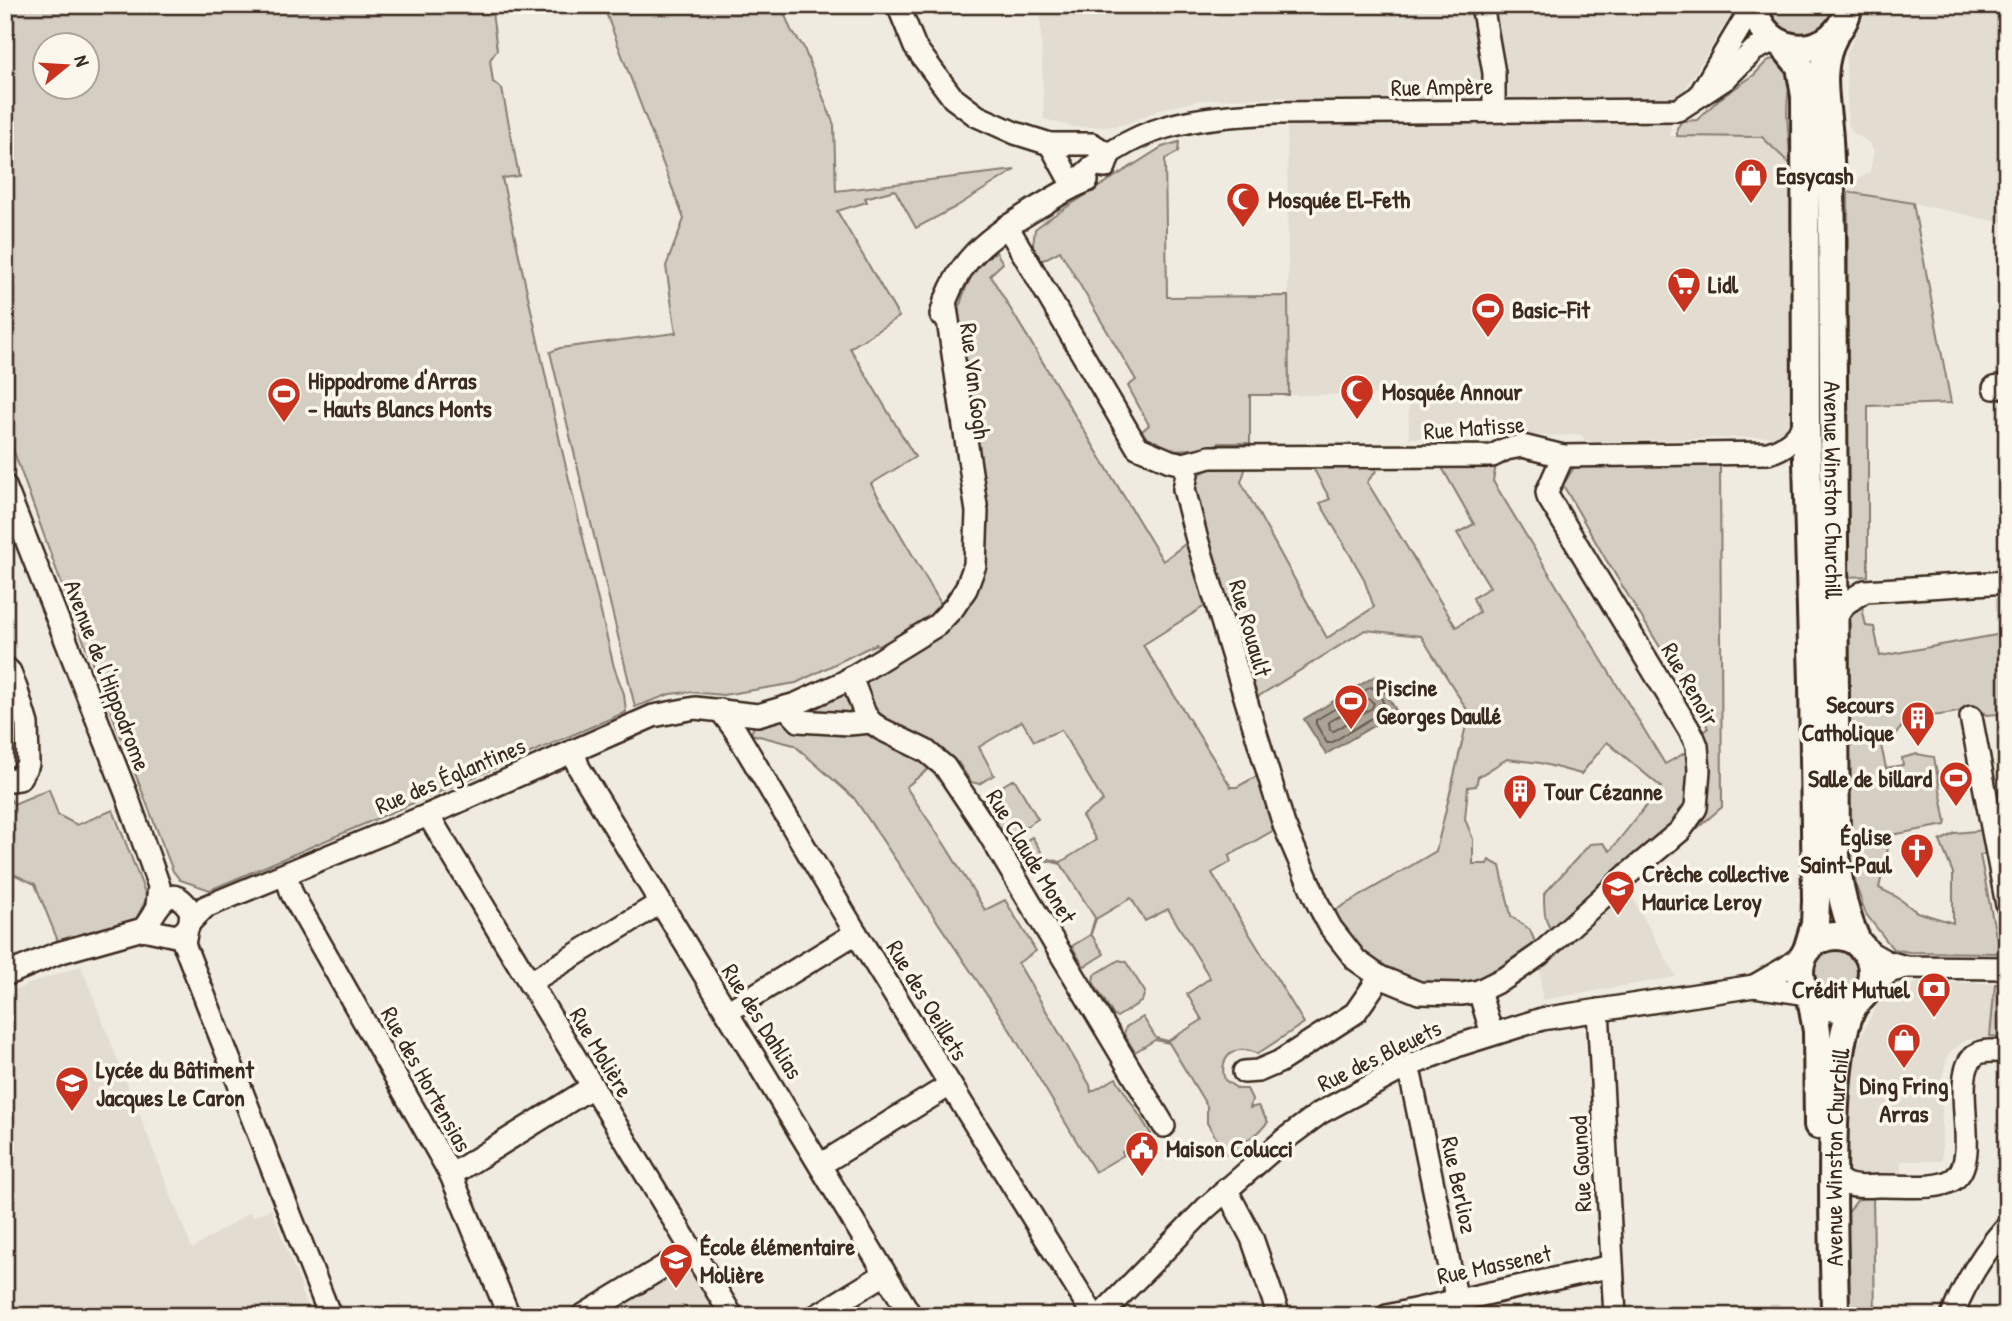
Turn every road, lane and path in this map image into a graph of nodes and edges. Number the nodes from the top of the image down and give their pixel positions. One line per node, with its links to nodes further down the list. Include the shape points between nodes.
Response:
1 (898, 5): 8 (street, via 915,47 953,98 977,116)
2 (1482, 5): 7 (street, via 1494,73)
3 (1752, 5): 5 (main road, Avenue Winston Churchill, via 1762,28); 6 (street)
4 (1847, 15): 5 (main road, via 1819,45 1807,48); 19 (main road, Avenue Winston Churchill, via 1827,51 1823,76 1832,233)
5 (1779, 42): 6 (street, Rue Ampère, via 1754,50); 13 (main road, Avenue Winston Churchill, via 1800,66 1805,96)
6 (1696, 99): 7 (street, Rue Ampère, via 1672,110)
7 (1494, 111): 9 (street, Rue Ampère, via 1219,116 1185,123)
8 (1050, 144): 9 (street); 10 (street)
9 (1101, 157): 10 (street, Rue Ampère)
10 (1073, 186): 11 (street, Rue Ampère)
11 (1007, 226): 12 (street, Rue Ampère, via 972,254); 16 (street, via 1137,447)
12 (945, 300): 24 (street, Rue Van Gogh, via 977,513 975,565 966,589 937,625)
13 (1806, 423): 14 (street, via 1796,438); 17 (main road, Avenue Winston Churchill)
14 (1768, 453): 15 (street, Rue Matisse); 17 (street, via 1791,460)
15 (1563, 456): 16 (street, Rue Matisse, via 1522,446 1492,456 1210,457); 45 (street, Rue Renoir, via 1548,497 1693,736 1699,771 1696,808 1680,831 1540,954)
16 (1184, 464): 42 (street, Rue Rouault, via 1184,489 1196,536 1284,825 1331,928 1356,960)
17 (1807, 476): 38 (main road, Avenue Winston Churchill, via 1816,901)
18 (6, 489): 35 (street, Avenue de l'Hippodrome)
19 (1835, 581): 21 (street); 22 (main road, Avenue Winston Churchill)
20 (2007, 582): 21 (street)
21 (1865, 591): 22 (street, via 1846,603)
22 (1835, 618): 37 (main road, Avenue Winston Churchill, via 1836,855 1840,889)
23 (5, 667): 30 (street, via 27,724 28,765 19,779)
24 (851, 677): 25 (street, Rue Van Gogh); 28 (street)
25 (786, 707): 26 (street, Rue Van Gogh, via 758,715); 28 (street, Rue Claude Monet, via 799,721)
26 (720, 710): 29 (street, Rue des Églantines, via 695,708 653,716); 36 (street, Rue des Oeillets)
27 (1971, 717): 34 (street)
28 (871, 722): 56 (street, Rue Claude Monet, via 926,751 945,767)
29 (573, 751): 31 (street, Rue des Églantines); 33 (street, Rue des Dahlias)
30 (5, 777)
31 (428, 814): 32 (street, Rue des Églantines); 43 (street, Rue Molière)
32 (286, 875): 35 (street, Rue des Églantines); 58 (street, Rue des Hortensias, via 292,894)
33 (660, 903): 43 (street); 49 (street, Rue des Dahlias)
34 (2007, 905)
35 (173, 918): 41 (street, Rue des Églantines, via 58,953); 68 (street, Avenue de l'Hippodrome)
36 (856, 933): 49 (street); 54 (street, Rue des Oeillets)
37 (1861, 946): 38 (main road, via 1848,938 1830,936); 39 (street); 47 (main road, via 1871,967 1871,980)
38 (1806, 952): 44 (street, Rue des Bleuets); 46 (main road, via 1800,973)
39 (1906, 967): 40 (street); 47 (street, via 1889,972)
40 (2007, 968)
41 (5, 975)
42 (1380, 977): 45 (street, Rue Rouault, via 1419,993); 53 (street, via 1355,1013 1279,1062)
43 (529, 983): 55 (street, Rue Molière)
44 (1754, 986): 46 (street, Rue des Bleuets); 48 (street, Rue des Bleuets)
45 (1479, 991): 50 (street)
46 (1810, 996): 47 (main road, via 1832,1007 1846,1006); 79 (main road, Avenue Winston Churchill, via 1817,1044)
47 (1861, 996): 59 (main road, Avenue Winston Churchill, via 1846,1022 1837,1082)
48 (1598, 1010): 50 (street, Rue des Bleuets, via 1542,1019); 65 (street, Rue Gounod)
49 (727, 1012): 57 (street, Rue des Dahlias)
50 (1492, 1034): 52 (street, Rue des Bleuets)
51 (2007, 1052): 60 (street, via 1975,1055 1966,1068 1965,1163 1955,1178 1941,1185)
52 (1406, 1067): 61 (street, Rue des Bleuets, via 1320,1114); 67 (street, Rue Berlioz)
53 (1244, 1072)
54 (950, 1085): 57 (street); 74 (street, Rue des Oeillets)
55 (592, 1087): 58 (street); 64 (street, Rue Molière)
56 (1164, 1126)
57 (820, 1165): 66 (street, Rue des Dahlias)
58 (451, 1175): 69 (street, Rue des Hortensias)
59 (1835, 1175): 60 (street, via 1842,1183); 62 (main road, Avenue Winston Churchill)
60 (1865, 1188): 62 (street)
61 (1226, 1189): 75 (street, Rue des Bleuets); 76 (street, via 1252,1238)
62 (1834, 1218): 80 (main road, Avenue Winston Churchill)
63 (2007, 1226): 81 (street, via 1969,1276)
64 (691, 1250): 70 (street); 71 (street, Rue Molière)
65 (1612, 1266): 67 (street, Rue Massenet); 78 (street, Rue Gounod)
66 (885, 1274): 72 (street); 73 (street, Rue des Dahlias)
67 (1458, 1308): 77 (street, Rue Massenet)
68 (330, 1316)
69 (509, 1316)
70 (582, 1316)
71 (732, 1316)
72 (816, 1316)
73 (911, 1316)
74 (1094, 1316)
75 (1100, 1316)
76 (1279, 1316)
77 (1387, 1316)
78 (1615, 1316)
79 (1820, 1316)
80 (1835, 1316)
81 (1952, 1316)

